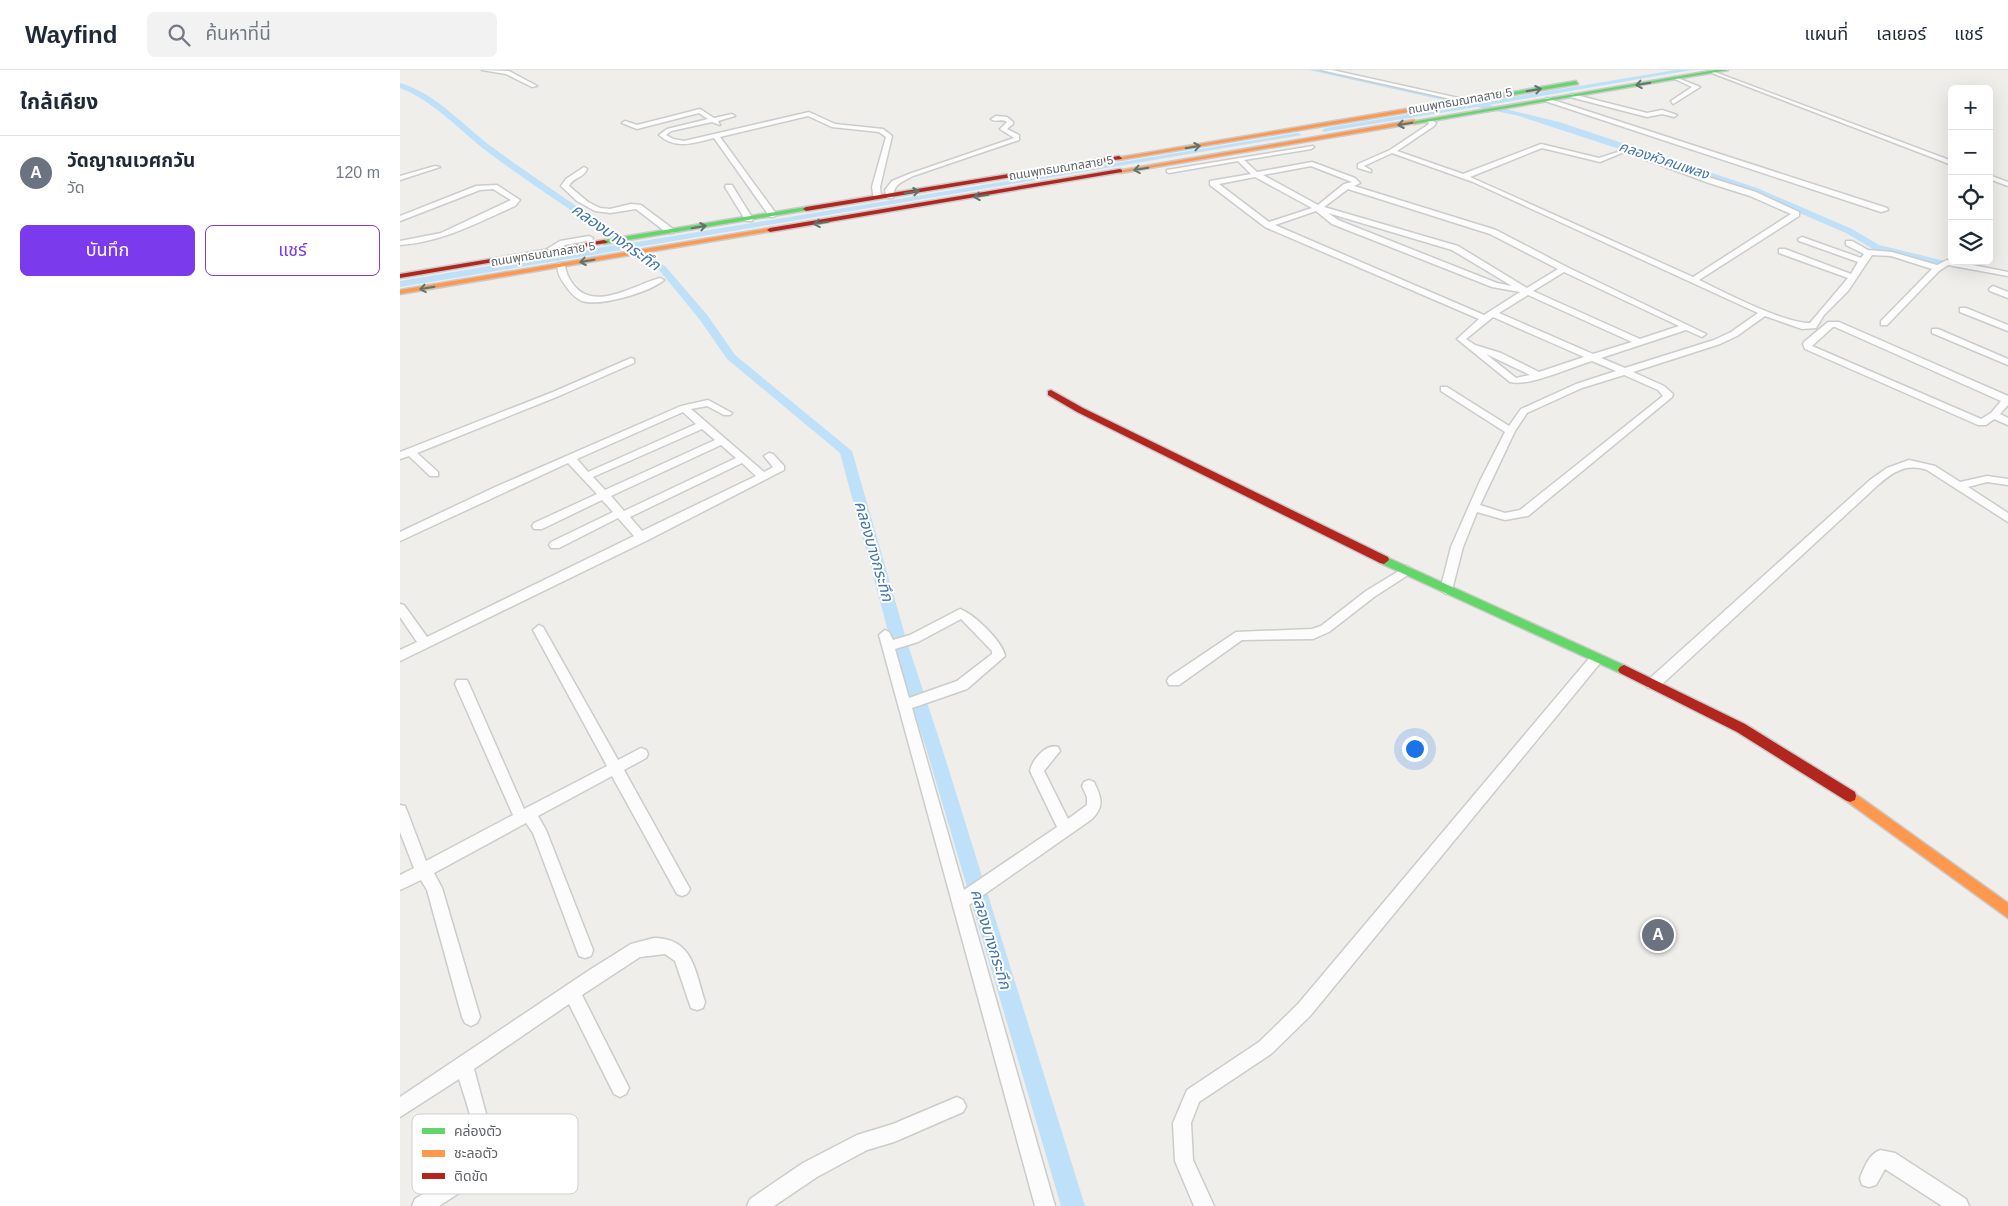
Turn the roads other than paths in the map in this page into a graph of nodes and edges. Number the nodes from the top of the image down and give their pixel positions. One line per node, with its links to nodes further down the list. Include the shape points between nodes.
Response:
1 (485, 70): 7 (street, via 507,72)
2 (1324, 70): 11 (street)
3 (1656, 70): 11 (main road, ถนนพุทธมณฑลสาย 5, one-way to 3)
4 (1720, 71): 5 (main road, ถนนพุทธมณฑลสาย 5); 28 (street)
5 (1674, 82): 8 (street); 9 (main road, ถนนพุทธมณฑลสาย 5, one-way to 9)
6 (1706, 83): 8 (street)
7 (534, 86)
8 (1694, 87): 12 (street)
9 (1572, 96): 10 (main road, ถนนพุทธมณฑลสาย 5); 13 (street, via 1647,115 1662,112)
10 (1547, 100): 17 (main road, ถนนพุทธมณฑลสาย 5); 43 (street)
11 (1469, 101): 19 (main road, ถนนพุทธมณฑลสาย 5)
12 (1673, 102)
13 (1674, 115)
14 (732, 116): 16 (street)
15 (994, 119): 40 (street, via 1002,117 1009,121 1011,123 1003,129 1017,139 911,174 895,183 889,190)
16 (714, 120): 18 (street, via 704,112 695,111 637,127); 20 (street); 21 (street, via 669,130 662,135 678,143)
17 (1430, 121): 22 (main road, ถนนพุทธมณฑลสาย 5, one-way to 22); 24 (street, via 1432,125)
18 (625, 123)
19 (1305, 128): 22 (main road); 40 (main road, ถนนพุทธมณฑลสาย 5, one-way to 19)
20 (732, 132): 21 (street); 41 (street, via 808,114 834,126 881,130 889,136)
21 (716, 136): 44 (street)
22 (1315, 143): 23 (main road, ถนนพุทธมณฑลสาย 5)
23 (1272, 150): 27 (street); 57 (main road, ถนนพุทธมณฑลสาย 5, one-way to 57)
24 (1392, 151): 32 (street, via 1360,165); 34 (street)
25 (1622, 151): 34 (street, via 1600,160 1541,146)
26 (1646, 158): 64 (street, via 1753,194 1796,214)
27 (1242, 159): 31 (street); 33 (street)
28 (1948, 161)
29 (437, 167): 35 (street)
30 (584, 169): 48 (street, via 565,186 592,208 604,212 638,207)
31 (1169, 171)
32 (1369, 171)
33 (1258, 174): 38 (street, via 1316,164 1356,181); 42 (street); 47 (street, via 1212,183)
34 (1463, 177): 64 (street)
35 (400, 178)
36 (1993, 178): 37 (street)
37 (2008, 184)
38 (1347, 186): 42 (street); 59 (street, via 1479,226)
39 (730, 187): 45 (street)
40 (890, 196): 41 (main road, ถนนพุทธมณฑลสาย 5)
41 (876, 198): 44 (main road, ถนนพุทธมณฑลสาย 5)
42 (1318, 208): 47 (street); 67 (street, via 1335,222 1495,285); 67 (street, via 1455,248)
43 (1884, 210)
44 (773, 215): 45 (main road, ถนนพุทธมณฑลสาย 5)
45 (749, 219): 48 (main road, ถนนพุทธมณฑลสาย 5, one-way to 45)
46 (400, 220): 51 (street, via 479,188 494,187 516,200 452,231 416,242)
47 (1268, 225): 71 (street)
48 (670, 232): 54 (main road, ถนนพุทธมณฑลสาย 5)
49 (589, 238): 54 (street, via 563,243)
50 (1802, 239): 56 (street)
51 (400, 243)
52 (1849, 243): 55 (street)
53 (1782, 251): 62 (street)
54 (546, 252): 61 (main road, ถนนพุทธมณฑลสาย 5)
55 (1868, 252): 56 (street); 58 (street, via 1892,254)
56 (1861, 261): 62 (street)
57 (561, 265): 63 (street, via 567,283 589,300 607,298); 66 (main road, ถนนพุทธมณฑลสาย 5, one-way to 66)
58 (1938, 268): 60 (street, via 1951,261); 72 (street)
59 (1564, 269): 67 (street); 73 (street)
60 (2008, 274)
61 (400, 276)
62 (1852, 277): 70 (street, via 1822,310 1813,326 1802,326)
63 (660, 280)
64 (1693, 281): 70 (street)
65 (1993, 289): 68 (street)
66 (400, 292)
67 (1528, 292): 71 (street); 77 (street)
68 (2008, 295)
69 (1963, 310): 74 (street)
70 (1764, 313): 82 (street, via 1717,342)
71 (1488, 315): 78 (street, via 1461,337); 79 (street)
72 (1884, 323)
73 (1686, 327): 76 (street); 77 (street)
74 (2008, 328)
75 (1934, 331): 81 (street)
76 (1702, 334)
77 (1640, 342): 79 (street)
78 (1470, 347): 83 (street, via 1486,350); 83 (street, via 1513,380)
79 (1590, 358): 82 (street); 83 (street)
80 (630, 361): 94 (street)
81 (2008, 362)
82 (1620, 371): 92 (street, via 1536,404 1524,411); 104 (street, via 1661,388 1667,397 1524,513 1508,518)
83 (1540, 376)
84 (1444, 389): 92 (street)
85 (1051, 393): 111 (main road)
86 (2007, 399): 89 (street); 89 (street, via 1836,324 1831,324 1807,344 1814,351 1969,418 1982,423)
87 (684, 408): 88 (street, via 708,403); 91 (street); 96 (street)
88 (727, 413)
89 (1994, 416): 90 (street)
90 (2008, 422)
91 (704, 424): 93 (street); 99 (street)
92 (1510, 431): 104 (street)
93 (723, 440): 97 (street); 103 (street)
94 (405, 454): 98 (street)
95 (768, 456): 100 (street, via 780,468)
96 (570, 458): 99 (street); 108 (street)
97 (744, 458): 100 (street); 105 (street)
98 (434, 474)
99 (587, 476): 103 (street)
100 (763, 476): 109 (street)
101 (2008, 482): 102 (street, via 1987,479)
102 (1959, 486): 106 (street); 120 (street, via 1922,464 1897,466)
103 (602, 495): 105 (street); 107 (street)
104 (1474, 507): 112 (street, via 1457,547)
105 (622, 515): 109 (street); 110 (street)
106 (2008, 518)
107 (538, 526)
108 (400, 537)
109 (642, 538): 115 (street)
110 (555, 546)
111 (1407, 570): 112 (main road); 118 (street, via 1325,629 1313,634 1240,636)
112 (1446, 590): 117 (main road)
113 (400, 608): 115 (street)
114 (539, 630): 124 (street)
115 (425, 642): 116 (street)
116 (400, 656)
117 (1596, 659): 120 (main road); 148 (street, via 1304,1010 1265,1048 1192,1096 1182,1123 1184,1161)
118 (1174, 681)
119 (462, 684): 127 (street)
120 (1652, 684): 133 (main road, via 1778,750 1906,835)
121 (907, 704): 121 (street, via 888,642 914,639 960,614 966,616 998,649 999,656 962,685); 132 (street)
122 (1053, 752): 128 (street, via 1037,770)
123 (642, 754): 124 (street)
124 (614, 768): 127 (street); 131 (street)
125 (1089, 786): 128 (street, via 1094,807)
126 (400, 811): 129 (street)
127 (525, 816): 129 (street); 134 (street, via 539,830)
128 (1066, 830): 132 (street)
129 (424, 870): 130 (street); 137 (street, via 434,888)
130 (400, 883)
131 (682, 889)
132 (966, 898): 147 (street)
133 (2008, 911)
134 (585, 950)
135 (572, 993): 136 (street, via 637,950 668,946 681,956); 138 (street); 139 (street)
136 (697, 1002)
137 (471, 1017)
138 (464, 1066): 141 (street); 142 (street)
139 (620, 1088)
140 (957, 1106): 146 (street, via 856,1146 810,1170)
141 (401, 1109)
142 (477, 1114)
143 (1869, 1178): 149 (street, via 1880,1158 1888,1160)
144 (439, 1194): 145 (street)
145 (422, 1206)
146 (758, 1206)
147 (1045, 1206)
148 (1204, 1206)
149 (1959, 1206)

